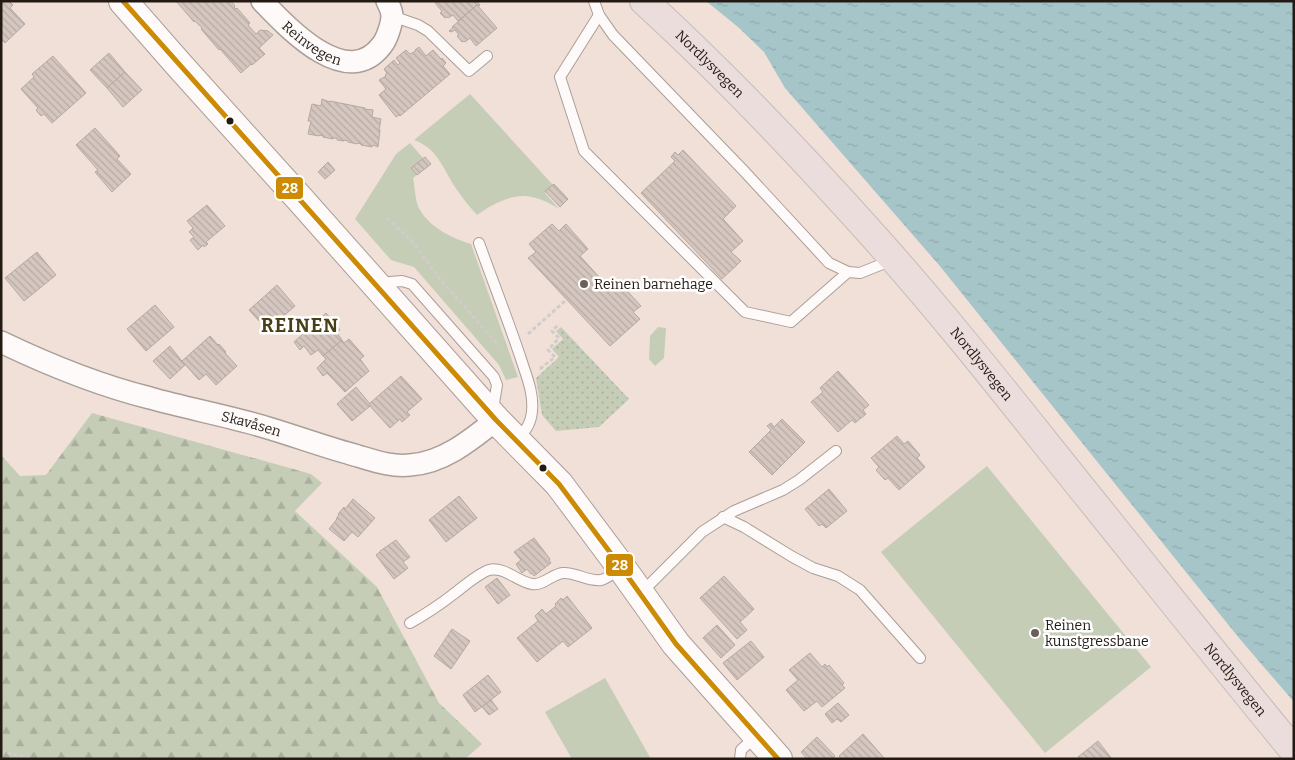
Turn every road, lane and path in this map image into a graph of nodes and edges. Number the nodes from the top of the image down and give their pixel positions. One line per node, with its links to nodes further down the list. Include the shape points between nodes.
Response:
1 (123, 1): 17 (street)
2 (262, 1): 5 (street, Reinvegen, via 310,45 347,62 360,60 380,48 387,35)
3 (594, 1): 6 (lane)
4 (644, 1): 10 (highway, Nordlysvegen, via 747,100)
5 (390, 9): 7 (lane, via 428,31 469,71)
6 (599, 15): 11 (lane, via 613,36 816,250 830,263); 11 (lane, via 560,77 584,151 745,312 791,322)
7 (487, 56)
8 (387, 218): 15 (path, via 411,240 440,279 498,345 508,350)
9 (479, 243): 15 (lane)
10 (893, 258): 11 (lane, via 860,273); 26 (highway, Nordlysvegen)
11 (848, 272)
12 (565, 301): 15 (path)
13 (559, 324): 16 (path, via 552,331 559,338 548,350 555,357)
14 (1, 342): 17 (street, Skavåsen, via 104,385 255,424 389,464 411,466 436,459 473,438)
15 (516, 344): 18 (lane, via 533,405 529,425)
16 (541, 369)
17 (494, 417): 18 (street)
18 (516, 441): 21 (street, via 559,484)
19 (836, 451): 20 (lane, via 783,490)
20 (723, 517): 22 (lane, via 702,532); 24 (lane, via 860,590)
21 (621, 567): 22 (street); 23 (lane, via 600,580 561,573 536,584 529,584 500,570 488,570)
22 (640, 594): 25 (street, via 676,644)
23 (410, 623)
24 (920, 658)
25 (757, 735): 29 (lane, via 741,750); 30 (street)
26 (1294, 751)
27 (1, 752): 28 (path)
28 (32, 759)
29 (740, 759)
30 (778, 759)

